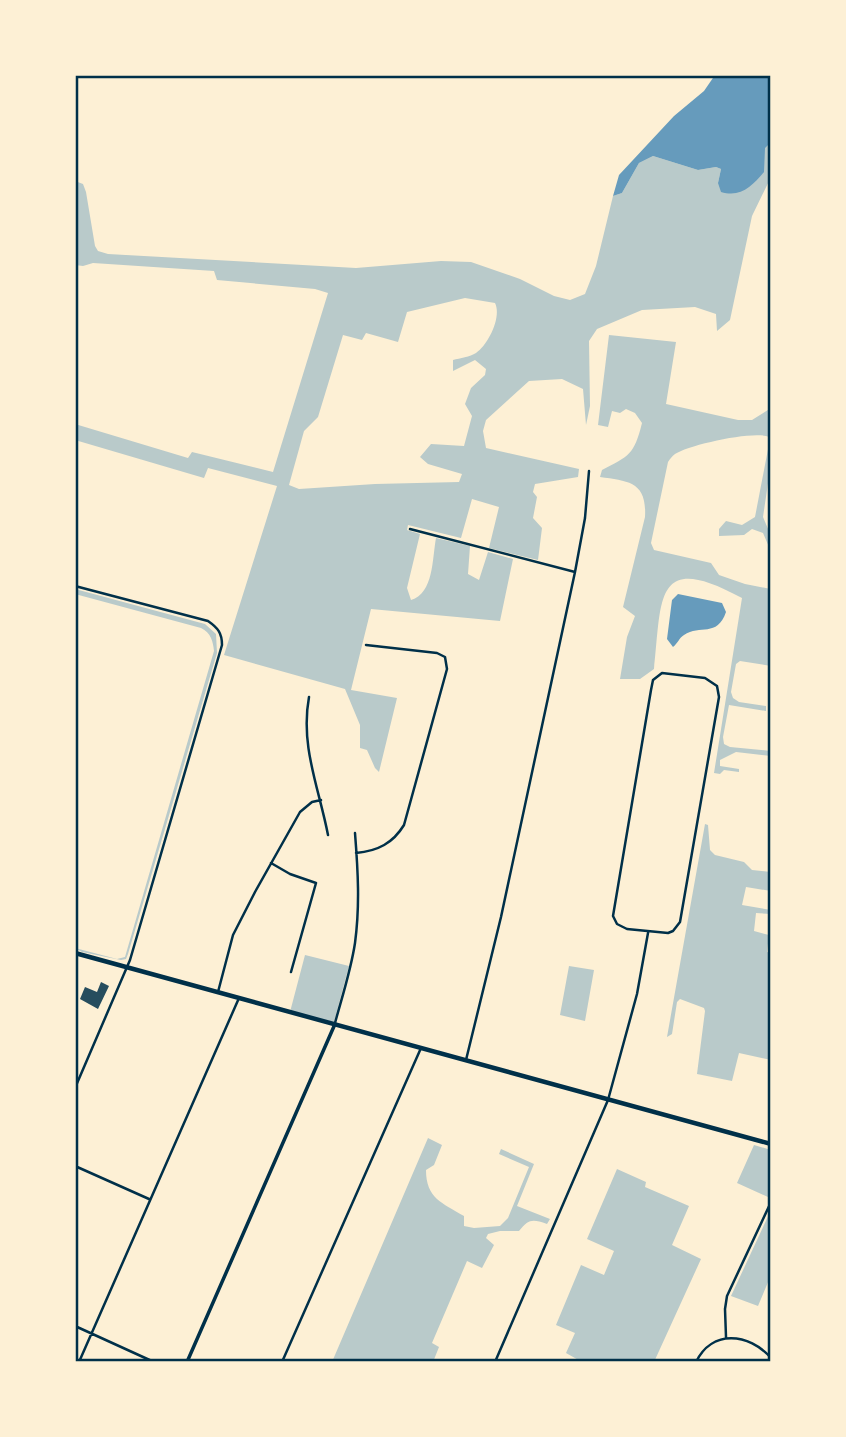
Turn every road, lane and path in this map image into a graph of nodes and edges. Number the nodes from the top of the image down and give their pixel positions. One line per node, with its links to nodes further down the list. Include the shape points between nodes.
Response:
1 (589, 471): 3 (street)
2 (410, 528): 3 (street)
3 (575, 572): 20 (street)
4 (75, 586): 14 (street, via 208,621 222,635 220,655)
5 (366, 645): 10 (street, via 437,653 445,657 447,668 404,825 387,844)
6 (309, 697): 7 (street, via 306,746)
7 (321, 800): 9 (street); 11 (street, via 300,812)
8 (355, 834): 10 (street)
9 (328, 835)
10 (356, 853): 18 (street, via 355,947)
11 (271, 863): 15 (street, via 316,883); 16 (street, via 233,935)
12 (648, 933): 12 (street, via 668,933 680,922 719,697 717,686 705,678 662,673 653,680 613,916 627,929); 22 (street, via 637,994)
13 (75, 953): 14 (main road)
14 (127, 967): 16 (main road); 21 (street)
15 (291, 972)
16 (218, 992): 17 (main road)
17 (239, 998): 18 (main road); 25 (street)
18 (335, 1024): 19 (main road); 33 (street)
19 (421, 1048): 20 (main road); 34 (street)
20 (466, 1060): 22 (main road)
21 (75, 1088)
22 (608, 1100): 23 (main road); 35 (street)
23 (771, 1144)
24 (75, 1166): 25 (street)
25 (149, 1199): 28 (street)
26 (771, 1202): 29 (street, via 727,1296)
27 (75, 1326): 28 (street)
28 (92, 1333): 31 (street); 32 (street)
29 (726, 1337): 30 (street, via 757,1346); 36 (street, via 707,1345)
30 (771, 1358)
31 (79, 1362)
32 (154, 1362)
33 (187, 1362)
34 (282, 1362)
35 (495, 1362)
36 (696, 1362)

